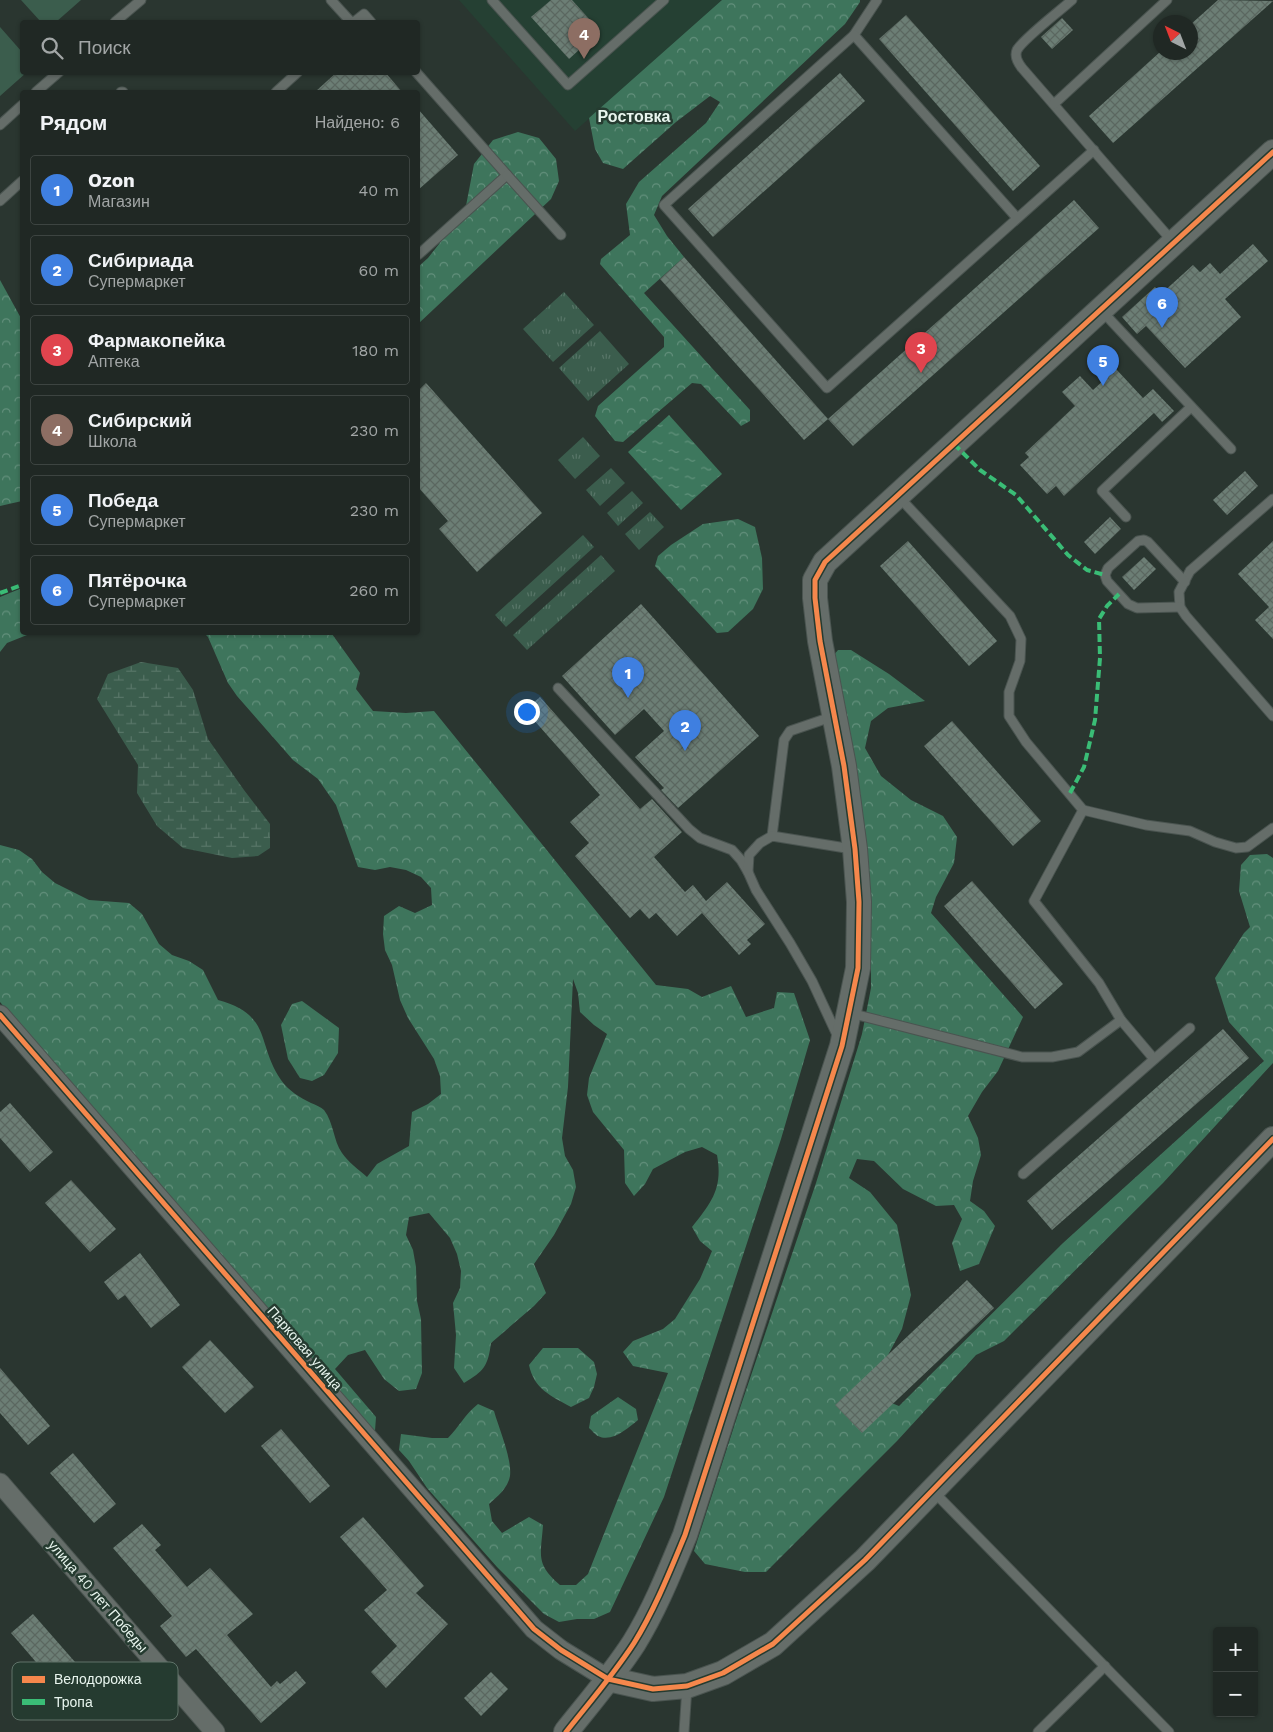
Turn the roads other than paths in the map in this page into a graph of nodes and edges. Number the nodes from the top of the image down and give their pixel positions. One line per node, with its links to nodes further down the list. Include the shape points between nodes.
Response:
1 (141, 0): 8 (lane)
2 (331, 0): 9 (lane)
3 (492, 0): 4 (lane, via 568,85)
4 (664, 0)
5 (877, 0): 12 (lane)
6 (1072, 0): 18 (lane, via 1017,51 1016,59 1022,68)
7 (1167, 0): 18 (lane)
8 (117, 20)
9 (351, 20)
10 (356, 20): 11 (lane, via 364,14)
11 (369, 20)
12 (854, 35): 26 (lane); 26 (lane, via 664,205 827,388)
13 (56, 75): 16 (lane)
14 (295, 75): 17 (lane)
15 (419, 75): 23 (lane)
16 (38, 90)
17 (278, 90)
18 (1054, 104): 21 (lane)
19 (20, 107): 20 (lane)
20 (0, 125)
21 (1094, 150): 26 (lane); 28 (lane)
22 (1273, 152): 28 (street)
23 (507, 175): 27 (lane); 29 (lane)
24 (20, 183): 25 (lane)
25 (0, 201)
26 (1018, 218)
27 (561, 235)
28 (1173, 242): 30 (street)
29 (420, 253)
30 (1100, 310): 31 (lane); 33 (street)
31 (1192, 407): 32 (lane); 35 (lane, via 1102,490)
32 (1230, 449)
33 (897, 495): 39 (street, via 825,562 815,580 820,641); 41 (lane, via 1010,616 1021,639 1020,661 1009,692 1009,716 1026,742)
34 (1273, 499): 36 (lane, via 1190,571)
35 (1126, 517)
36 (1185, 582): 37 (lane, via 1179,592); 37 (lane, via 1144,540 1138,541 1108,568 1105,575 1106,581 1128,604 1137,608)
37 (1180, 607): 40 (lane)
38 (558, 688): 45 (lane, via 688,829 700,838 732,850)
39 (834, 716): 43 (lane, via 790,731 784,740); 44 (street)
40 (1273, 716)
41 (1083, 810): 42 (lane, via 1146,825 1190,831 1236,848 1247,847); 48 (lane, via 1034,901 1099,983)
42 (1273, 828)
43 (772, 836): 44 (lane); 45 (lane, via 749,855)
44 (855, 849): 46 (street, via 859,902 858,968)
45 (748, 872): 50 (lane, via 812,982)
46 (850, 1013): 48 (lane, via 1022,1057 1052,1057 1078,1052); 50 (street)
47 (0, 1015): 58 (street, Парковая улица, via 534,1629)
48 (1121, 1020): 51 (lane)
49 (1190, 1028): 51 (lane)
50 (842, 1046): 58 (street, via 685,1535 663,1589 634,1643)
51 (1154, 1059): 53 (lane)
52 (1273, 1139): 55 (street)
53 (1022, 1174)
54 (0, 1482): 56 (street, улица 40 лет Победы)
55 (933, 1490): 57 (lane); 59 (street, via 865,1560 773,1644 723,1673)
56 (155, 1662)
57 (1105, 1666): 64 (lane); 65 (lane)
58 (608, 1679): 59 (street, via 653,1689); 62 (street)
59 (687, 1686): 63 (lane)
60 (178, 1689): 61 (street, улица 40 лет Победы)
61 (215, 1732)
62 (566, 1732)
63 (684, 1732)
64 (1038, 1732)
65 (1169, 1732)

